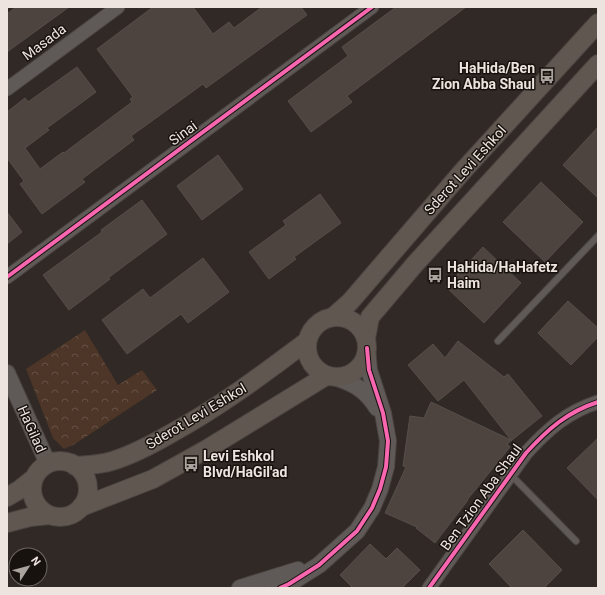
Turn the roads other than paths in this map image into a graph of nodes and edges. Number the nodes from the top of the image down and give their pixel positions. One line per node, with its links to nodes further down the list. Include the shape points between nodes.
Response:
1 (118, 7): 5 (street, Masada)
2 (372, 7): 7 (street, Sinai)
3 (598, 23): 8 (main road, Sderot Levi Eshkol, via 462,172 350,302)
4 (598, 64): 11 (main road, Sderot Levi Eshkol, via 415,264 370,317)
5 (7, 89)
6 (598, 236): 9 (lane)
7 (7, 277)
8 (333, 317): 10 (main road, via 316,325); 11 (main road, via 343,318 361,328)
9 (498, 341)
10 (306, 342): 13 (main road, via 306,353 310,362 317,371); 17 (main road, Sderot Levi Eshkol, via 239,391 140,451 111,462)
11 (367, 343): 13 (main road, via 366,358 361,366 346,377); 15 (street, via 369,370)
12 (7, 373): 16 (street, HaGilad)
13 (331, 377): 15 (street, via 352,383 364,391); 21 (main road, via 153,479)
14 (598, 402): 18 (street, Ben Tzion Aba Shaul, via 566,417 544,434)
15 (384, 422): 25 (street, via 388,441 386,466 380,489 372,508 357,531)
16 (48, 464): 17 (main road, via 57,461); 19 (main road, via 42,467)
17 (75, 466): 21 (main road, via 82,472 88,490)
18 (510, 475): 24 (lane); 28 (street, Ben Tzion Aba Shaul)
19 (34, 478): 20 (main road); 22 (main road, via 32,495 36,504)
20 (7, 497)
21 (81, 507): 22 (main road, via 67,516)
22 (49, 515): 23 (main road)
23 (7, 523)
24 (576, 541)
25 (342, 545): 26 (street, via 296,572); 27 (street, via 319,565)
26 (240, 588)
27 (280, 588)
28 (429, 588)

